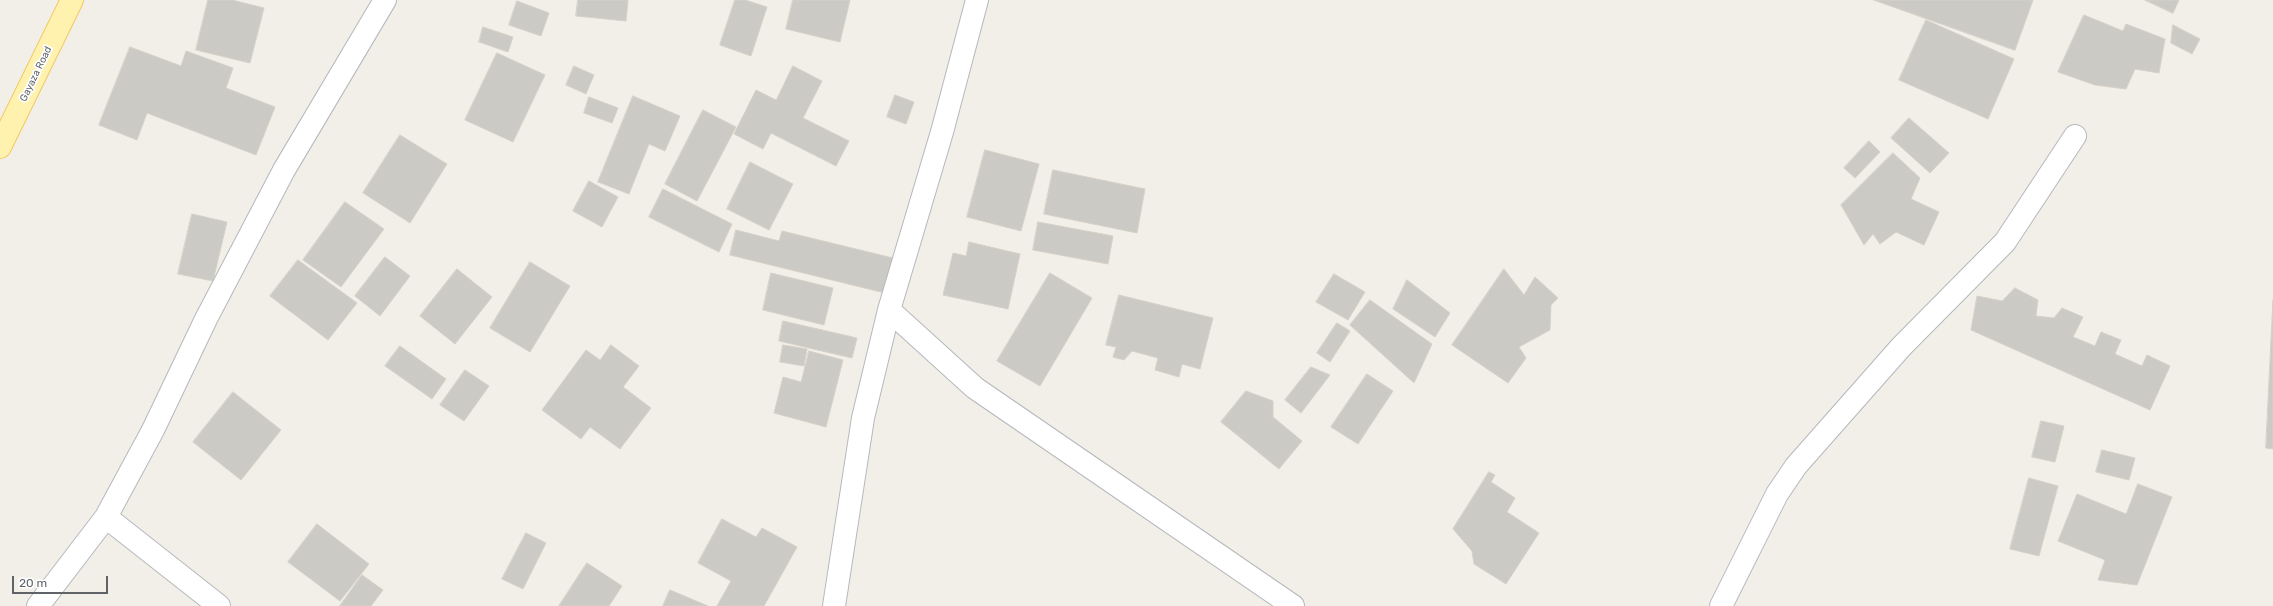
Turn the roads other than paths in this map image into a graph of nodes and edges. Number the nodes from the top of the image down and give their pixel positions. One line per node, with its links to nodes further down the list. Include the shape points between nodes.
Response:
1 (72, 0): 5 (main road, Gayaza Road)
2 (385, 0): 7 (street, via 284,170 206,320 153,430)
3 (977, 0): 6 (street, via 942,132)
4 (2074, 136): 12 (street, via 2004,242 1901,347 1796,466 1778,494)
5 (0, 147)
6 (889, 310): 10 (street, via 863,418); 11 (street, via 975,388)
7 (106, 517): 8 (street); 9 (street)
8 (38, 606)
9 (219, 606)
10 (834, 606)
11 (1293, 606)
12 (1721, 606)

